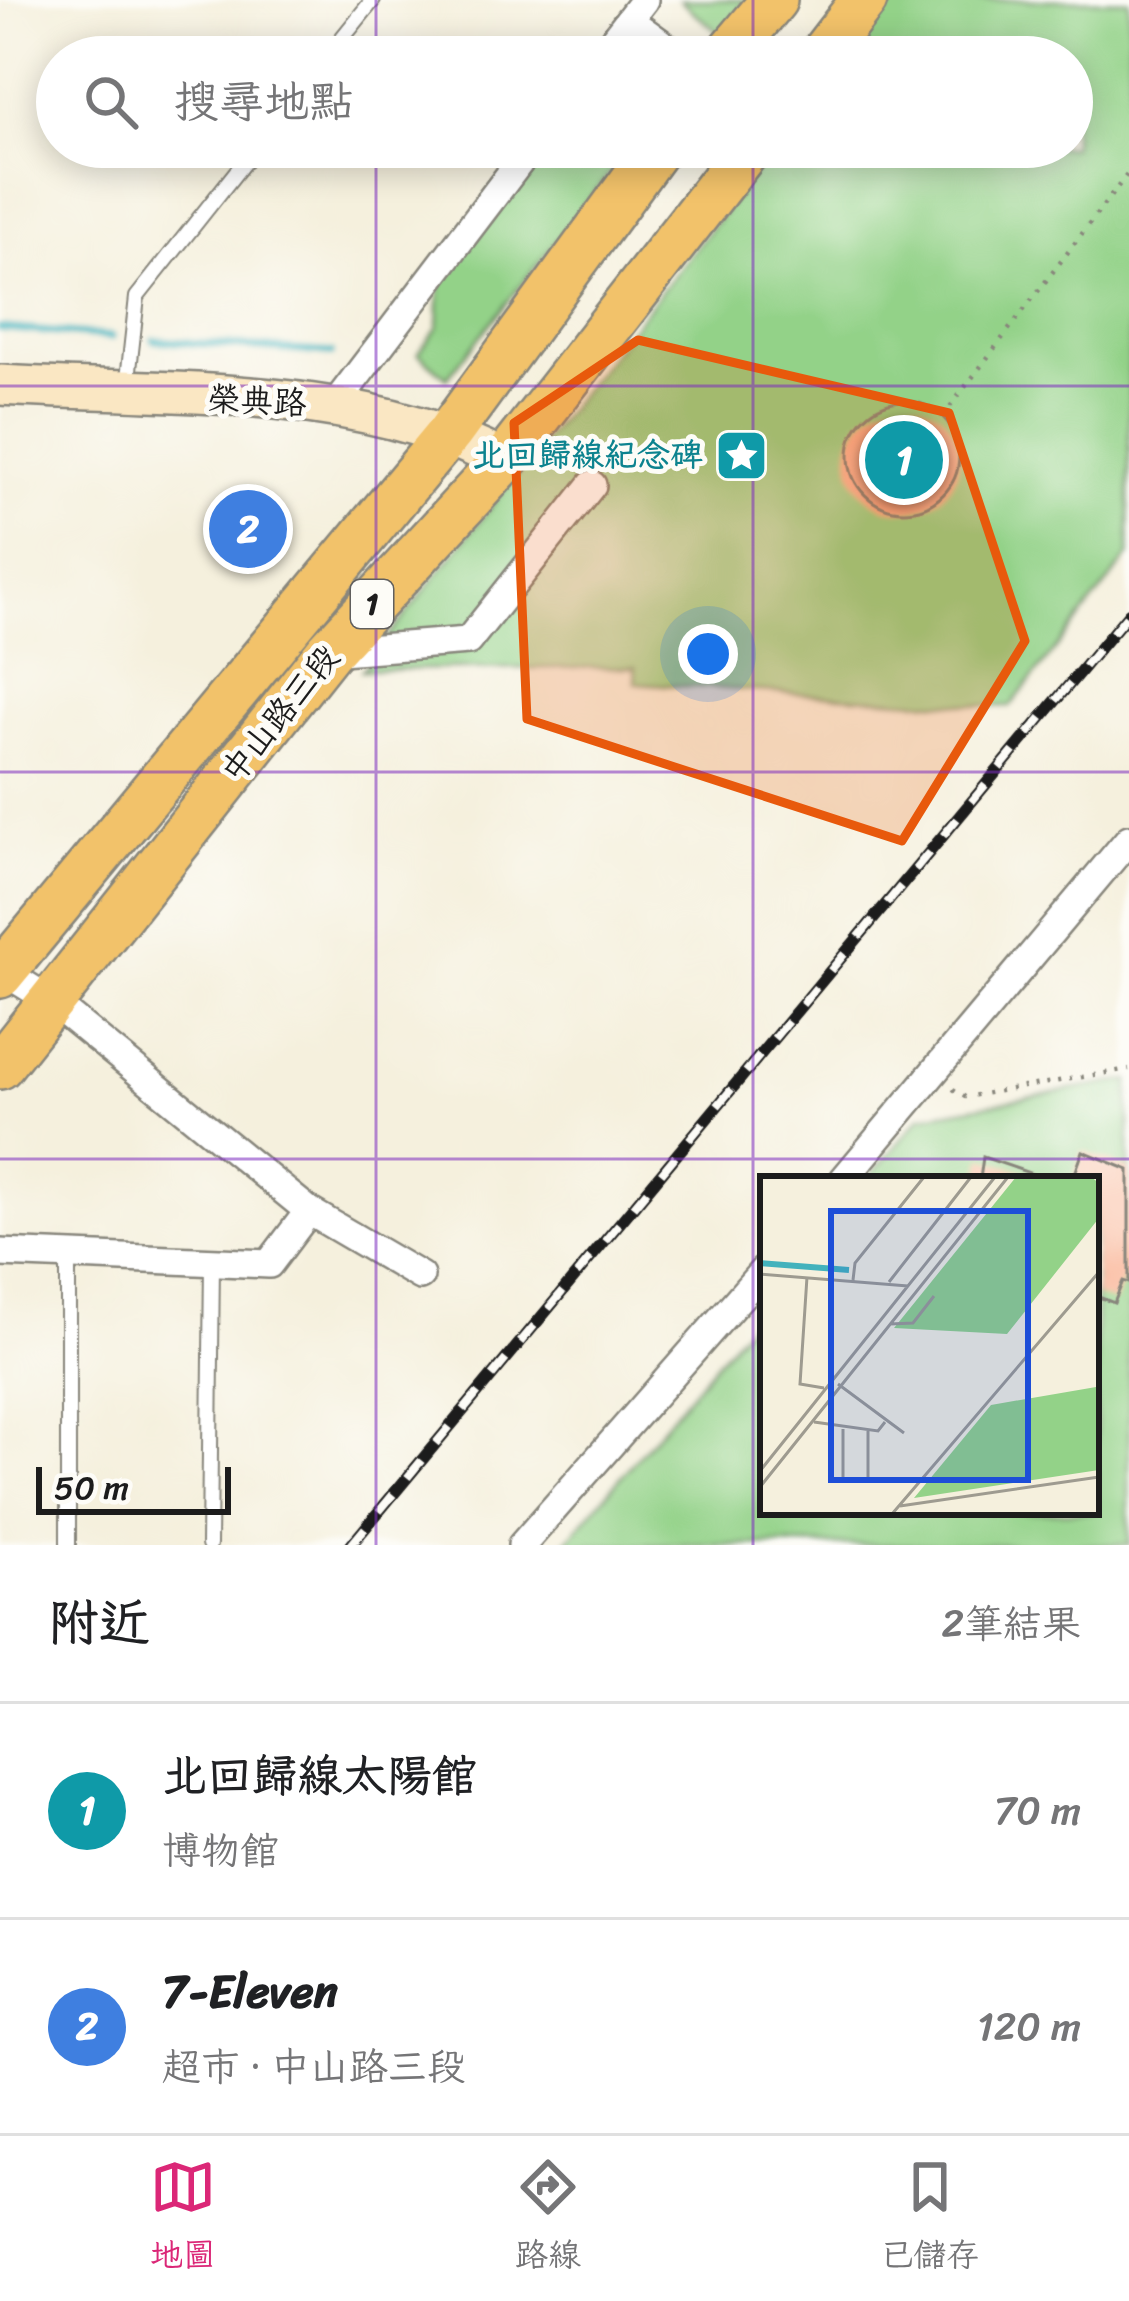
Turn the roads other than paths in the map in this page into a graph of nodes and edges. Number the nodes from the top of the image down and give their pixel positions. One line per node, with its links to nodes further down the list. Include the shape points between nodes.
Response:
1 (373, 0): 5 (lane)
2 (774, 0): 8 (main road)
3 (864, 0): 9 (main road)
4 (636, 10): 6 (street); 7 (street)
5 (344, 36)
6 (616, 36)
7 (660, 36)
8 (744, 36)
9 (836, 36)
10 (239, 168): 15 (lane, via 137,297)
11 (515, 168): 16 (street)
12 (643, 168): 17 (main road, 中山路三段 / 1)
13 (733, 168): 18 (main road, 中山路三段 / 1)
14 (0, 386): 15 (street, 榮典路)
15 (127, 393): 16 (street, 榮典路)
16 (334, 406): 17 (street, 榮典路)
17 (450, 432): 18 (street, 榮典路); 22 (main road, 中山路三段 / 1)
18 (504, 461): 20 (main road, 中山路三段 / 1)
19 (592, 485): 20 (street, via 468,641)
20 (328, 652): 23 (main road, 中山路三段 / 1)
21 (1129, 839): 25 (street)
22 (1, 973): 23 (street)
23 (51, 1001): 24 (main road, 中山路三段 / 1); 26 (street)
24 (0, 1066)
25 (847, 1176)
26 (309, 1211): 29 (street, via 269,1264); 31 (street)
27 (0, 1253): 28 (street)
28 (68, 1256): 29 (street); 32 (lane)
29 (212, 1261): 33 (lane)
30 (760, 1274): 34 (street)
31 (420, 1276)
32 (68, 1545)
33 (209, 1545)
34 (523, 1545)

